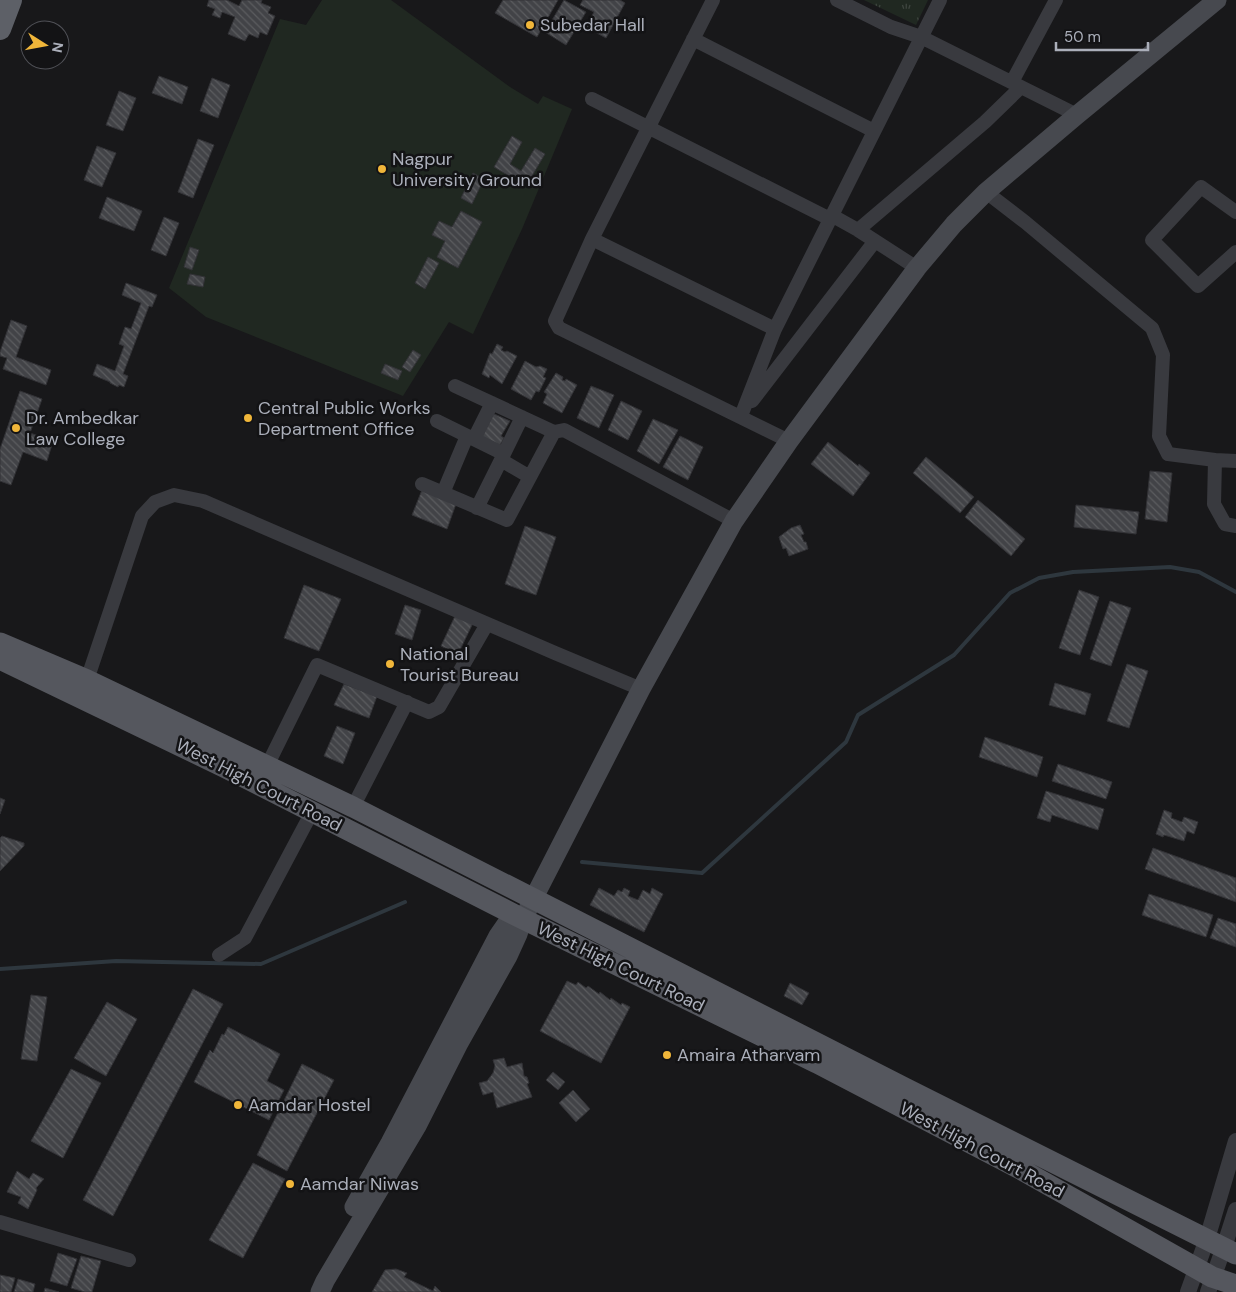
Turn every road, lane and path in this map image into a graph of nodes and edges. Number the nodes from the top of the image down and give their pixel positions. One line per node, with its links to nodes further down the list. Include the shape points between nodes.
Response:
1 (2, 0): 8 (highway)
2 (11, 0): 9 (highway)
3 (713, 0): 11 (street)
4 (837, 0): 10 (street, via 891,27)
5 (940, 0): 10 (street)
6 (1056, 0): 12 (street)
7 (1217, 0): 14 (main road)
8 (0, 5)
9 (0, 28)
10 (921, 37): 12 (street); 16 (street)
11 (693, 39): 15 (street); 16 (street)
12 (1016, 84): 14 (street); 20 (street, via 985,122)
13 (592, 99): 15 (street)
14 (1077, 114): 17 (main road)
15 (648, 128): 19 (street); 21 (street)
16 (874, 131): 19 (street)
17 (986, 192): 24 (main road); 35 (street, via 1152,328 1163,355 1159,436 1168,454)
18 (1236, 212): 23 (street, via 1201,188 1152,240 1198,286)
19 (831, 217): 20 (street); 25 (street)
20 (858, 230): 22 (street)
21 (592, 239): 25 (street); 28 (street, via 555,321 559,328)
22 (875, 241): 24 (street); 28 (street)
23 (1236, 252)
24 (917, 268): 33 (main road)
25 (775, 329): 28 (street)
26 (454, 386): 27 (street)
27 (492, 403): 29 (street); 32 (street)
28 (742, 413): 33 (street)
29 (522, 417): 31 (street); 34 (street)
30 (437, 420): 32 (street)
31 (554, 432): 37 (street); 41 (street, via 564,430)
32 (471, 438): 34 (street); 39 (street)
33 (789, 441): 41 (main road)
34 (503, 457): 37 (street); 40 (street)
35 (1215, 460): 36 (street); 42 (street, via 1214,504 1225,524)
36 (1236, 461)
37 (530, 477): 40 (street, via 507,520)
38 (422, 484): 39 (street)
39 (443, 493): 40 (street)
40 (477, 508)
41 (734, 521): 47 (main road)
42 (1236, 526)
43 (487, 624): 46 (street, via 203,501 174,495 155,502 142,516); 47 (street); 48 (street, via 439,707 429,712)
44 (0, 643): 46 (main road, West High Court Road)
45 (0, 659): 51 (main road, West High Court Road)
46 (87, 680): 49 (main road, West High Court Road)
47 (641, 689): 52 (main road)
48 (407, 702): 49 (street, via 317,665); 50 (street)
49 (267, 766): 50 (main road, West High Court Road)
50 (353, 807): 52 (main road, West High Court Road)
51 (312, 812): 53 (main road, West High Court Road); 54 (street, via 245,938)
52 (534, 899): 53 (main road); 58 (main road, West High Court Road)
53 (522, 919): 60 (main road, West High Court Road, via 824,1067 1022,1170); 62 (main road, via 506,923 498,936); 63 (main road, via 508,956 417,1126)
54 (219, 956)
55 (1236, 1141): 58 (street)
56 (1236, 1210): 58 (street)
57 (0, 1222): 59 (street)
58 (1222, 1247): 60 (street)
59 (129, 1260)
60 (1206, 1279): 61 (main road, West High Court Road); 64 (street)
61 (1236, 1285)
62 (308, 1292)
63 (320, 1292)
64 (1188, 1292)

